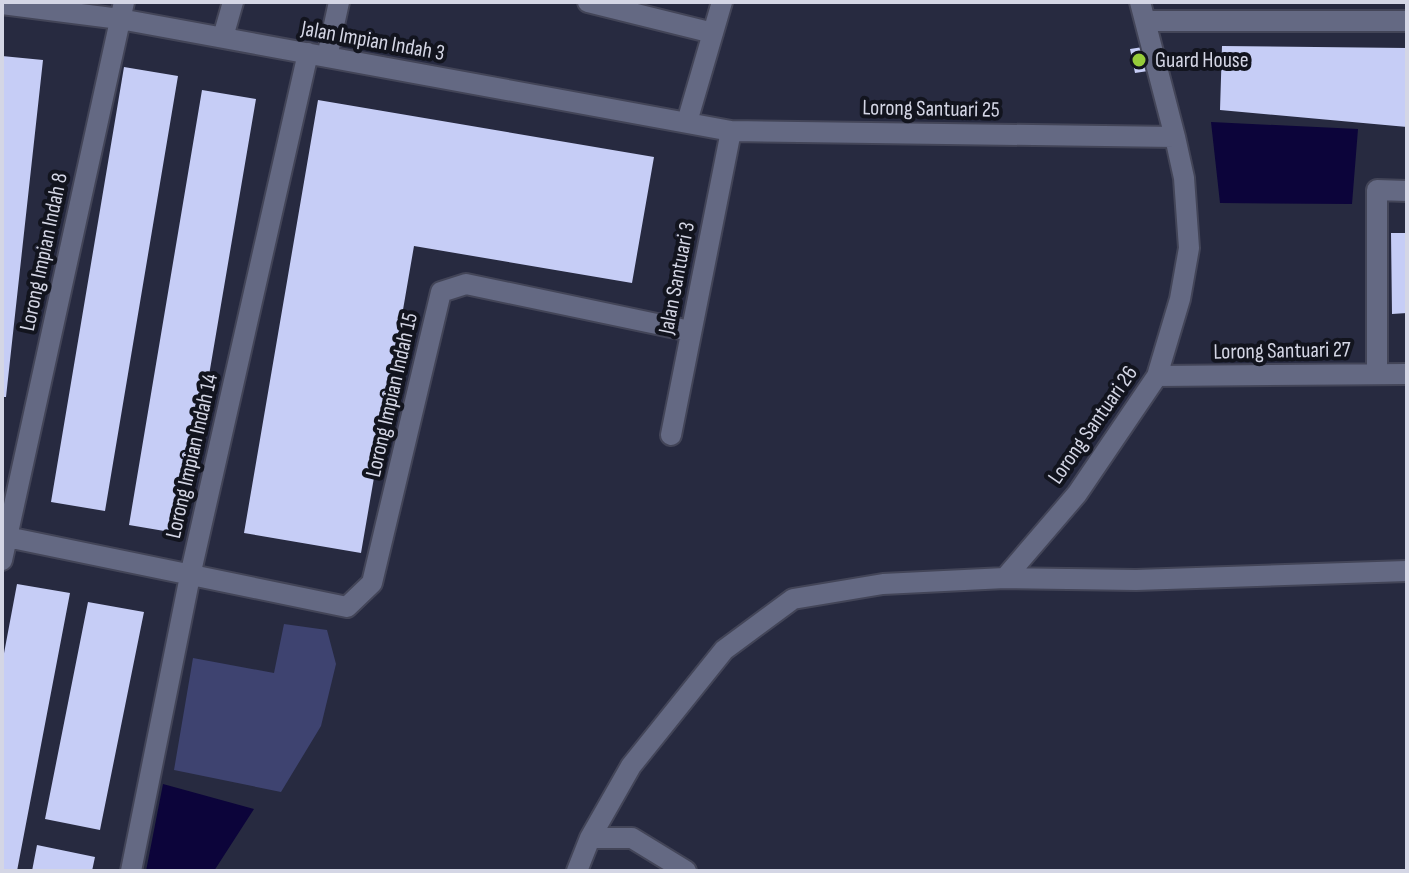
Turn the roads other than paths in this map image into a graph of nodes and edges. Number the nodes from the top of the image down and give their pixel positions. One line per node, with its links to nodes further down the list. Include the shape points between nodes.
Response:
1 (233, 2): 10 (street)
2 (339, 2): 11 (street, Lorong Impian Indah 14)
3 (588, 2): 9 (street)
4 (722, 2): 9 (street)
5 (14, 4): 6 (street, Jalan Impian Indah 3)
6 (122, 10): 10 (street, Jalan Impian Indah 3); 21 (street, Lorong Impian Indah 8)
7 (1143, 11): 8 (street); 14 (street, Lorong Santuari 26)
8 (1407, 21)
9 (713, 33): 12 (street)
10 (223, 37): 11 (street, Jalan Impian Indah 3)
11 (317, 55): 12 (street, Jalan Impian Indah 3); 24 (street, Lorong Impian Indah 14)
12 (687, 122): 13 (street, Lorong Santuari 25)
13 (731, 131): 14 (street, Lorong Santuari 25); 16 (street, Jalan Santuari 3)
14 (1175, 137): 19 (street, Lorong Santuari 26, via 1189,248)
15 (1407, 191): 17 (street, via 1377,190)
16 (690, 331): 20 (street, Jalan Santuari 3); 24 (street, Lorong Impian Indah 15, via 466,284 441,292 372,583 347,607)
17 (1377, 374): 18 (street, Lorong Santuari 27); 19 (street, Lorong Santuari 27)
18 (1407, 374)
19 (1157, 376): 25 (street, Lorong Santuari 26, via 1077,494)
20 (671, 435)
21 (7, 537): 22 (street, Lorong Impian Indah 8); 24 (street)
22 (2, 560)
23 (1407, 571): 25 (street, via 1136,580)
24 (190, 576): 27 (street, Lorong Impian Indah 14)
25 (1005, 578): 26 (street, via 883,584 793,599 724,650 631,766)
26 (590, 838): 28 (street); 29 (street, via 632,838)
27 (131, 871)
28 (577, 871)
29 (686, 871)

